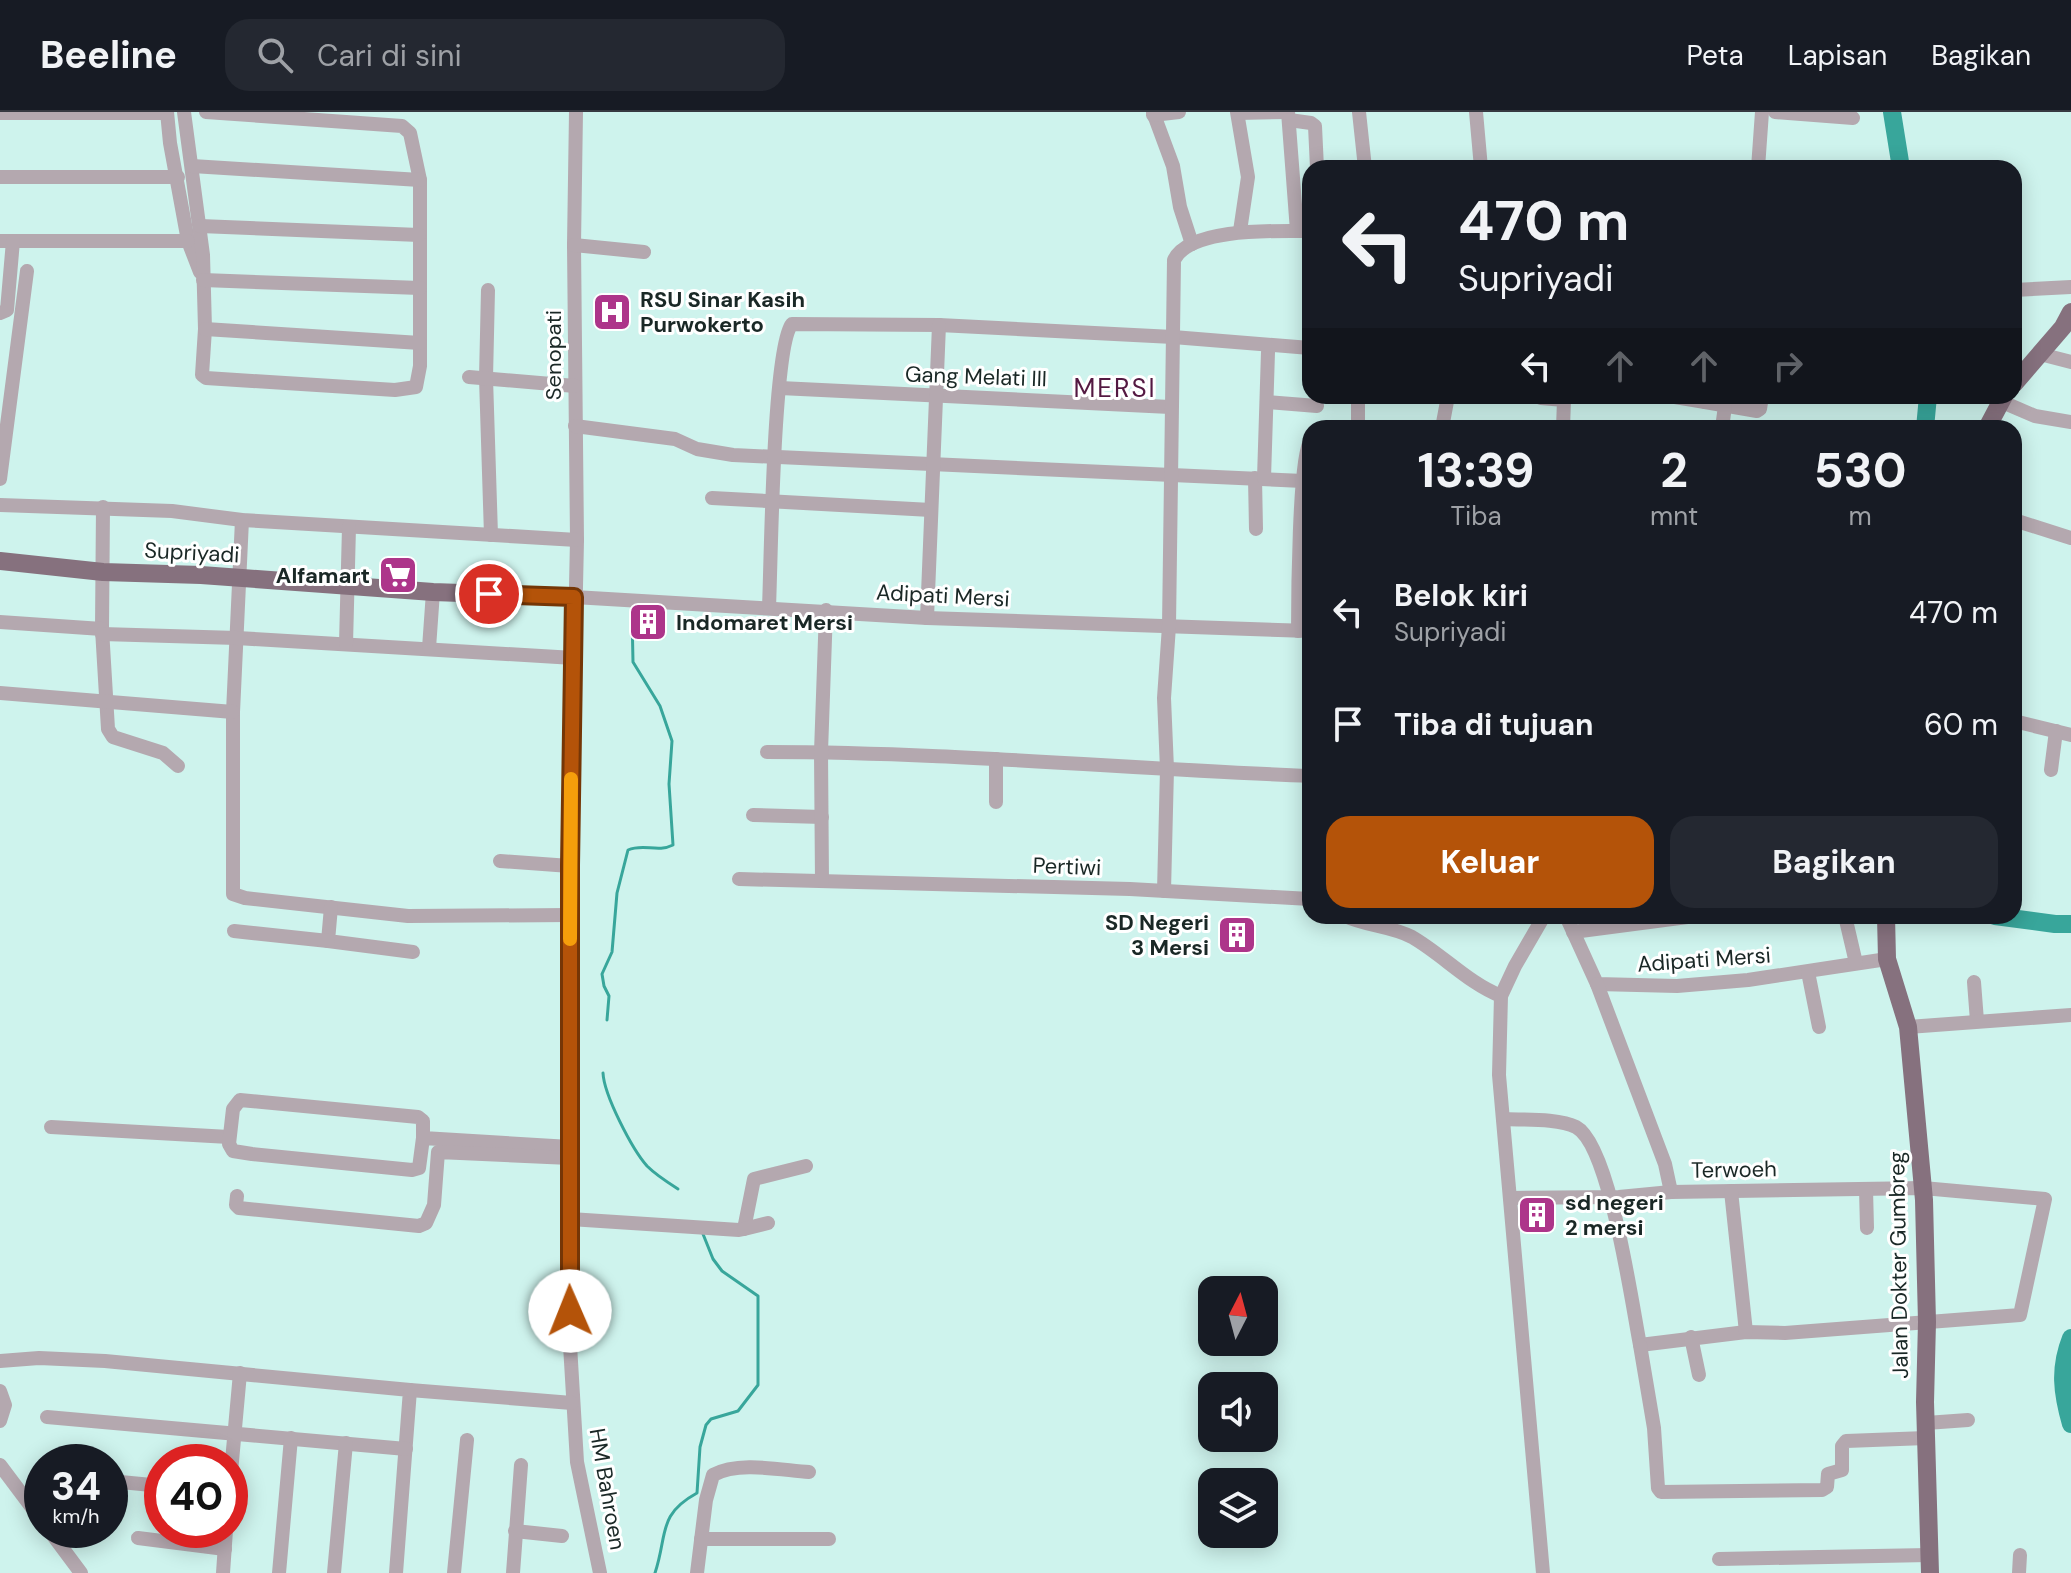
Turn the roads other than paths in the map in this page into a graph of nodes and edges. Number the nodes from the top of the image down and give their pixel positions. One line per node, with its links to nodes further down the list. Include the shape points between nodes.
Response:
1 (167, 112): 10 (street); 17 (street)
2 (184, 112): 16 (street)
3 (206, 112): 25 (street, via 405,127 412,135)
4 (576, 112): 35 (street, Senopati)
5 (1179, 112): 11 (street)
6 (1238, 112): 14 (street); 29 (street, via 1248,177)
7 (1359, 112): 19 (street)
8 (1762, 112): 21 (street)
9 (1775, 112): 13 (street)
10 (0, 113)
11 (1153, 113): 34 (street, via 1173,166)
12 (1479, 113): 20 (street)
13 (1817, 113): 15 (street)
14 (1288, 115): 18 (street, via 1315,126); 27 (street)
15 (1853, 118)
16 (189, 141): 17 (street); 22 (street)
17 (170, 143): 24 (street)
18 (1317, 160)
19 (1364, 160)
20 (1481, 160)
21 (1759, 160)
22 (192, 166): 25 (street); 26 (street)
23 (0, 177): 24 (street)
24 (178, 177): 26 (street)
25 (420, 180): 31 (street)
26 (190, 204): 28 (street); 33 (street)
27 (1302, 216)
28 (200, 226): 31 (street); 38 (street)
29 (1240, 231): 30 (street); 34 (street)
30 (1302, 231)
31 (419, 235): 40 (street)
32 (7, 241): 33 (street); 44 (street, via 7,310)
33 (188, 241): 38 (street)
34 (1192, 244): 47 (street, via 1174,260)
35 (574, 245): 36 (street); 56 (street, Senopati)
36 (644, 252)
37 (27, 271): 73 (street)
38 (203, 280): 40 (street); 46 (street)
39 (2071, 287): 42 (street)
40 (420, 288): 48 (street)
41 (488, 290): 55 (street)
42 (2022, 290)
43 (2071, 312): 51 (main road)
44 (0, 313)
45 (939, 325): 47 (street); 57 (street, via 792,324 786,332); 58 (street)
46 (205, 329): 48 (street); 48 (street, via 206,378 324,386 412,389 418,383)
47 (1173, 337): 49 (street); 65 (street)
48 (420, 343)
49 (1302, 347)
50 (1268, 352): 59 (street)
51 (2040, 354): 52 (street); 53 (main road)
52 (2071, 362)
53 (2022, 375)
54 (469, 377): 55 (street)
55 (486, 378): 56 (street); 84 (street)
56 (575, 386): 68 (street, Senopati)
57 (780, 388): 58 (street, Gang Melati III); 69 (street)
58 (935, 397): 65 (street, Gang Melati III); 70 (street)
59 (1267, 402): 63 (street); 72 (street)
60 (1720, 404): 64 (street)
61 (1761, 404): 64 (street, via 1757,411)
62 (2011, 404): 67 (street, via 2023,412)
63 (1317, 406)
64 (1725, 406): 66 (street)
65 (1170, 407): 71 (street)
66 (1723, 420)
67 (2071, 422)
68 (575, 426): 69 (street, via 675,439 706,451); 86 (street, Senopati)
69 (775, 457): 70 (street); 76 (street)
70 (933, 464): 71 (street); 79 (street)
71 (1170, 474): 72 (street); 97 (street)
72 (1260, 478): 74 (street); 83 (street)
73 (0, 479)
74 (1302, 481)
75 (712, 498): 76 (street)
76 (773, 502): 79 (street); 93 (street)
77 (0, 505): 78 (street)
78 (103, 507): 80 (street); 88 (street)
79 (931, 510): 95 (street)
80 (242, 520): 82 (street); 89 (street)
81 (2022, 523): 85 (street)
82 (349, 527): 84 (street); 90 (street)
83 (1256, 529)
84 (491, 535): 86 (street)
85 (2071, 538)
86 (577, 540): 92 (street, Senopati)
87 (0, 561): 88 (main road, Supriyadi)
88 (103, 572): 89 (main road, Supriyadi); 98 (street)
89 (240, 578): 90 (main road, Supriyadi); 100 (street)
90 (348, 586): 91 (main road, Supriyadi); 101 (street)
91 (433, 592): 92 (main road, Supriyadi); 102 (street)
92 (574, 597): 93 (street, Adipati Mersi); 103 (street, HM Bahroen)
93 (769, 607): 94 (street, Adipati Mersi)
94 (826, 610): 95 (street, Adipati Mersi); 111 (street)
95 (927, 618): 97 (street, Adipati Mersi)
96 (0, 622): 98 (street)
97 (1169, 626): 99 (street, Adipati Mersi); 114 (street)
98 (102, 631): 100 (street); 105 (street)
99 (1302, 631)
100 (237, 638): 101 (street); 106 (street)
101 (346, 644): 102 (street)
102 (429, 648): 103 (street)
103 (574, 658): 121 (street, HM Bahroen)
104 (0, 693): 105 (street)
105 (106, 701): 106 (street); 113 (street, via 113,737 163,753)
106 (233, 712): 126 (street, via 233,894)
107 (2071, 718): 109 (street)
108 (2022, 723): 109 (street)
109 (2065, 734): 115 (street)
110 (767, 752): 111 (street)
111 (821, 752): 112 (street); 119 (street)
112 (996, 759): 114 (street); 117 (street)
113 (178, 766)
114 (1167, 769): 116 (street); 124 (street)
115 (2051, 770)
116 (1302, 776)
117 (996, 802)
118 (753, 815): 119 (street)
119 (822, 817): 123 (street)
120 (500, 861): 121 (street)
121 (570, 866): 127 (street, HM Bahroen)
122 (739, 879): 123 (street, Pertiwi)
123 (822, 881): 124 (street, Pertiwi)
124 (1164, 891): 125 (street, Pertiwi)
125 (1302, 899)
126 (331, 907): 127 (street, via 408,916); 136 (street)
127 (570, 915): 152 (street, HM Bahroen)
128 (1371, 924): 143 (street, via 1409,936)
129 (1538, 924): 143 (street)
130 (1570, 924): 135 (street)
131 (1634, 924): 135 (street)
132 (1847, 924): 139 (street)
133 (1886, 924): 138 (main road, Jalan Dokter Gumbreg)
134 (234, 931): 136 (street)
135 (1573, 932): 142 (street)
136 (328, 941): 137 (street)
137 (413, 952)
138 (1887, 959): 139 (street, Adipati Mersi); 147 (main road, Jalan Dokter Gumbreg)
139 (1856, 963): 140 (street, Adipati Mersi)
140 (1808, 972): 142 (street, Adipati Mersi, via 1677,986); 146 (street)
141 (1974, 982): 145 (street)
142 (1597, 984): 157 (street, Terwoeh)
143 (1501, 996): 148 (street)
144 (2071, 1015): 145 (street)
145 (1977, 1021): 147 (street)
146 (1819, 1027)
147 (1908, 1027): 154 (main road, Jalan Dokter Gumbreg)
148 (1503, 1119): 159 (street, via 1561,1123 1580,1130); 160 (street)
149 (51, 1127): 150 (street)
150 (229, 1137): 151 (street, via 230,1149 236,1151 412,1170 419,1168); 151 (street, via 233,1109 240,1100 418,1117)
151 (423, 1138): 152 (street)
152 (570, 1152): 158 (street, via 439,1151 434,1205 419,1226 239,1208); 161 (street, HM Bahroen)
153 (806, 1166): 164 (street, via 754,1179)
154 (1923, 1188): 155 (street, Terwoeh); 165 (main road, Jalan Dokter Gumbreg); 165 (street, Terwoeh, via 2045,1199 2020,1315)
155 (1866, 1189): 156 (street, Terwoeh); 163 (street)
156 (1731, 1191): 157 (street, Terwoeh); 166 (street)
157 (1671, 1192): 159 (street)
158 (237, 1196)
159 (1615, 1197): 160 (street); 168 (street)
160 (1510, 1198): 208 (street)
161 (570, 1219): 164 (street); 174 (street, HM Bahroen)
162 (768, 1223): 164 (street)
163 (1867, 1228)
164 (744, 1229)
165 (1927, 1322): 166 (street); 178 (main road, Jalan Dokter Gumbreg)
166 (1746, 1332): 167 (street)
167 (1691, 1337): 168 (street); 171 (street)
168 (1640, 1345): 178 (street, via 1661,1492 1825,1489 1828,1474 1842,1470 1846,1441)
169 (0, 1361): 170 (street, via 105,1361)
170 (240, 1373): 172 (street); 179 (street)
171 (1699, 1375)
172 (410, 1390): 174 (street); 184 (street)
173 (0, 1391): 177 (street, via 5,1405)
174 (572, 1403): 206 (street, HM Bahroen, via 577,1462)
175 (47, 1417): 179 (street)
176 (1968, 1420): 178 (street)
177 (0, 1421)
178 (1926, 1431): 198 (main road, Jalan Dokter Gumbreg)
179 (235, 1434): 180 (street); 183 (street)
180 (291, 1438): 182 (street); 201 (street)
181 (467, 1440): 204 (street)
182 (346, 1443): 184 (street); 202 (street)
183 (234, 1444)
184 (406, 1449): 203 (street)
185 (0, 1465): 188 (street)
186 (521, 1465): 189 (street)
187 (809, 1472): 192 (street, via 738,1469 713,1475)
188 (24, 1497)
189 (515, 1531): 190 (street); 205 (street)
190 (562, 1536)
191 (138, 1538): 195 (street)
192 (701, 1539): 193 (street); 207 (street)
193 (829, 1539)
194 (62, 1548): 199 (street)
195 (225, 1549): 200 (street)
196 (2020, 1555): 209 (street)
197 (1719, 1559): 198 (street)
198 (1930, 1564)
199 (81, 1573)
200 (223, 1573)
201 (279, 1573)
202 (334, 1573)
203 (396, 1573)
204 (454, 1573)
205 (513, 1573)
206 (600, 1573)
207 (697, 1573)
208 (1543, 1573)
209 (2019, 1573)

